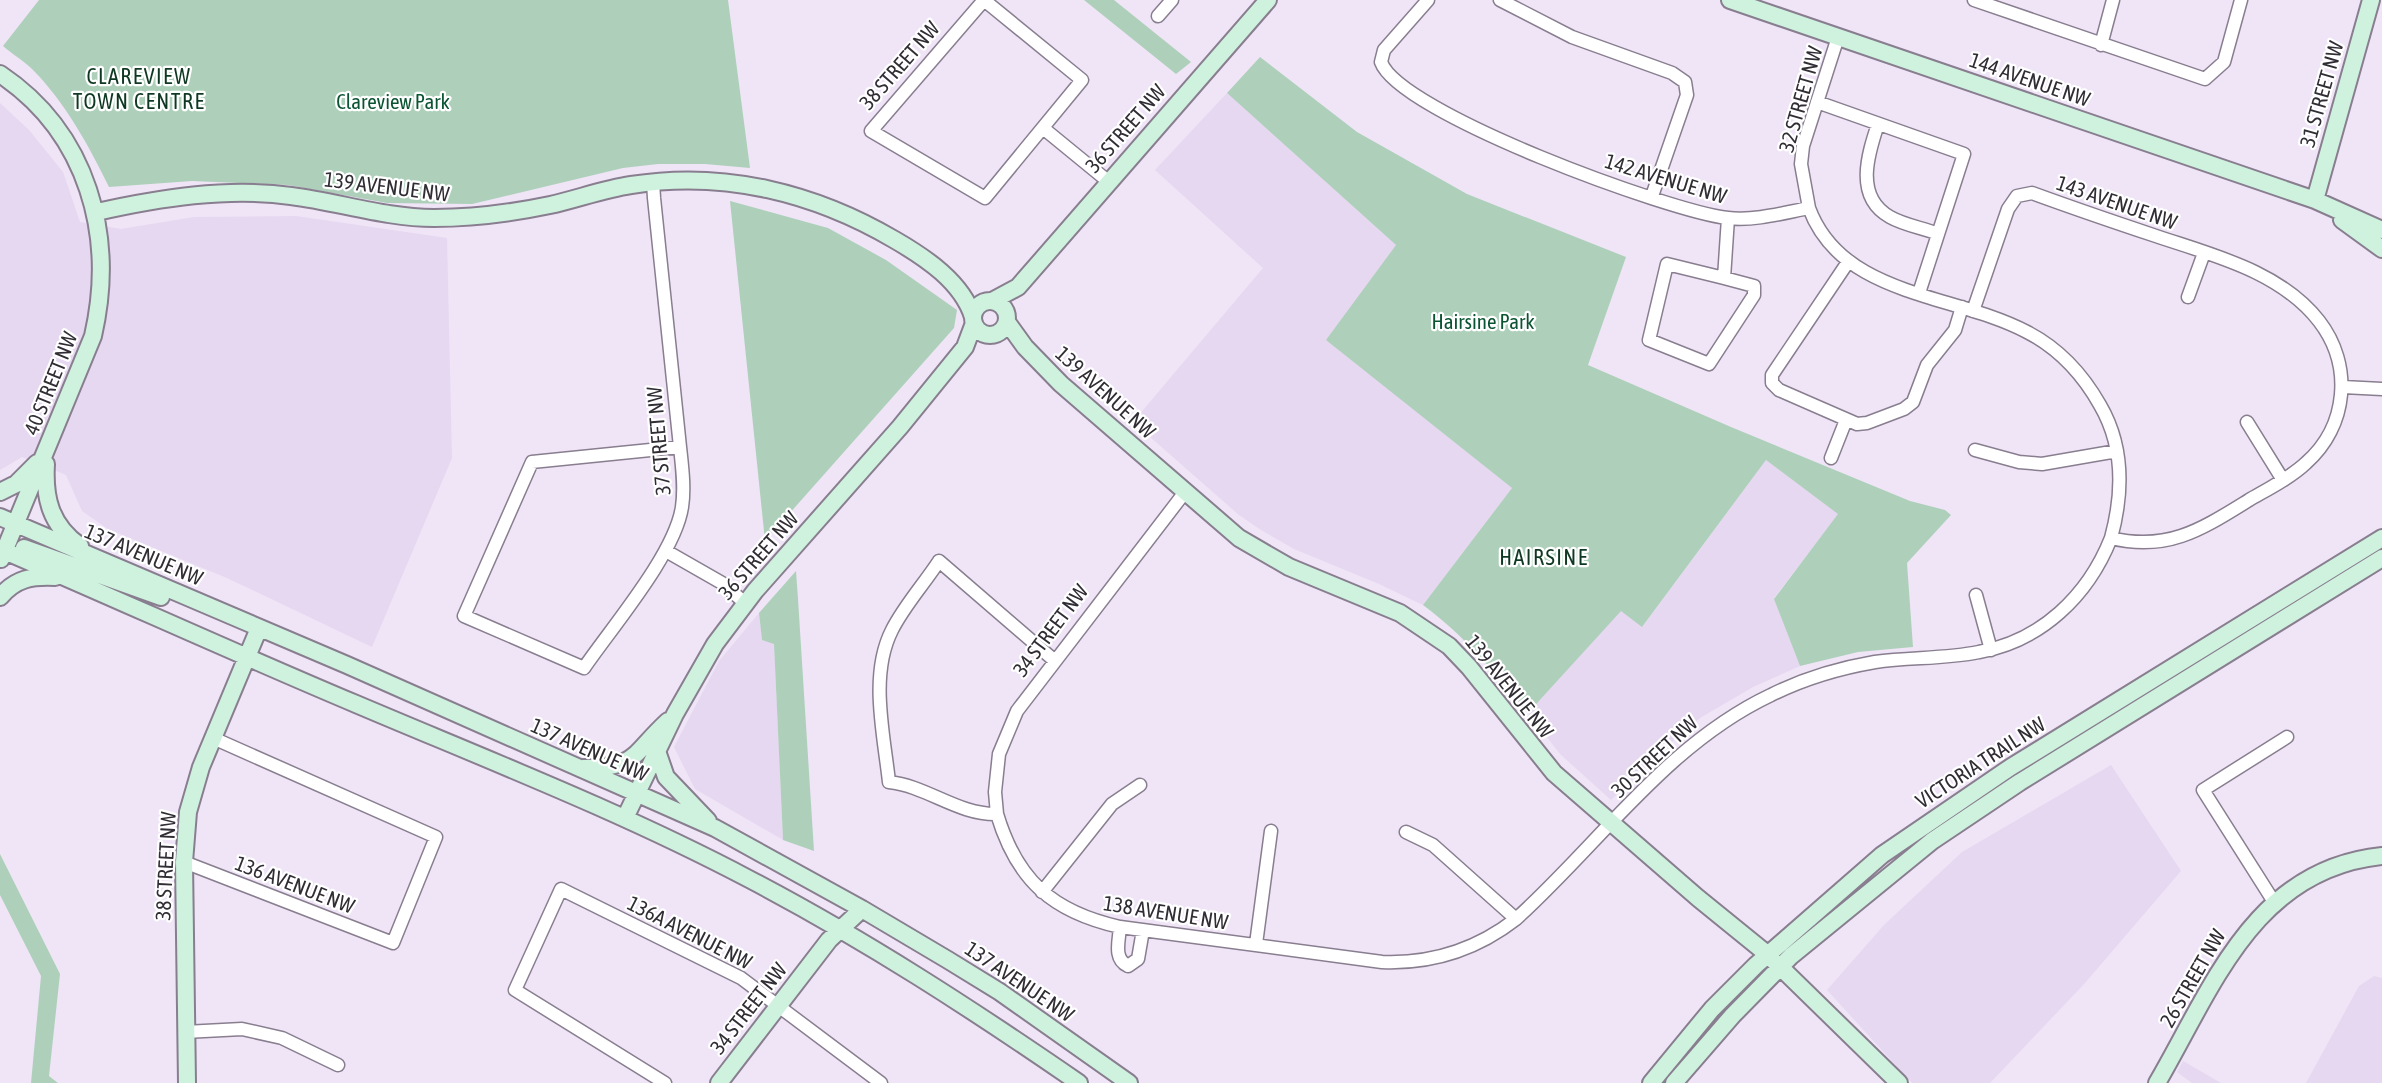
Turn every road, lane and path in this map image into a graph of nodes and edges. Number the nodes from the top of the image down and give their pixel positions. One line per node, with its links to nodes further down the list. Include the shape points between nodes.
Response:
1 (984, 0): 17 (street, via 1082,80); 17 (street, 38 STREET NW, via 871,131 984,198)
2 (1172, 0): 11 (street)
3 (1268, 0): 19 (main road, 36 STREET NW)
4 (1428, 0): 20 (street, 142 AVENUE NW, via 1384,50 1381,62 1393,80 1482,132 1565,168)
5 (1500, 0): 20 (street, via 1553,28 1672,73 1685,82 1686,95)
6 (1730, 0): 12 (main road, 144 AVENUE NW)
7 (1974, 0): 13 (street)
8 (2113, 0): 13 (street)
9 (2241, 0): 13 (street, via 2224,62 2205,79)
10 (2371, 0): 21 (main road, 31 STREET NW)
11 (1158, 16)
12 (1838, 37): 15 (street, 32 STREET NW); 21 (main road, 144 AVENUE NW)
13 (2101, 45)
14 (0, 74): 23 (main road, via 31,99 61,134 77,161)
15 (1817, 102): 16 (street); 22 (street, 32 STREET NW, via 1802,154)
16 (1878, 124): 26 (street, via 1866,165 1874,201 1890,217); 26 (street, via 1964,154)
17 (1044, 128): 19 (street)
18 (653, 182): 23 (main road, 139 AVENUE NW, via 527,210 463,218 402,215 272,194 188,197); 32 (main road, 139 AVENUE NW, via 730,182 805,198 881,232 921,257); 44 (street, 37 STREET NW)
19 (1109, 182): 31 (main road, 36 STREET NW)
20 (1652, 196): 24 (street, 142 AVENUE NW)
21 (2315, 200): 25 (main road, 144 AVENUE NW); 27 (main road, 144 AVENUE NW)
22 (1809, 207): 24 (street, 142 AVENUE NW, via 1755,218); 29 (street, via 1820,232)
23 (97, 212): 45 (main road, 40 STREET NW, via 102,261 98,318 85,360)
24 (1728, 218): 30 (street)
25 (2382, 230)
26 (1938, 234): 33 (street)
27 (2382, 249)
28 (2204, 253): 34 (street); 36 (street, 143 AVENUE NW, via 2032,193 2017,196 2008,209); 40 (street, 143 AVENUE NW, via 2266,279 2311,312 2331,341)
29 (1848, 262): 33 (street, via 1879,279); 42 (street, via 1772,375 1772,383 1779,390)
30 (1724, 278): 30 (street, via 1667,264 1648,340 1709,364 1754,295 1754,286)
31 (1018, 287): 35 (main road, 36 STREET NW); 37 (main road, 36 STREET NW)
32 (957, 289): 35 (main road, 139 AVENUE NW); 38 (main road, 139 AVENUE NW)
33 (1919, 293): 36 (street)
34 (2188, 297)
35 (990, 301): 37 (main road, via 1002,306); 38 (main road, via 977,307)
36 (1968, 309): 42 (street, via 1927,365 1913,402 1867,423); 47 (street, via 2029,332 2064,358 2103,410)
37 (1007, 319): 38 (main road, via 1001,331); 39 (main road, 139 AVENUE NW)
38 (981, 327): 39 (main road, 139 AVENUE NW); 63 (main road, 36 STREET NW, via 900,427)
39 (1025, 347): 51 (main road, 139 AVENUE NW, via 1061,384)
40 (2343, 387): 41 (street); 49 (street, via 2337,418 2327,439 2304,465)
41 (2382, 389)
42 (1846, 420): 48 (street)
43 (2247, 422): 49 (street)
44 (680, 447): 55 (street, 37 STREET NW, via 683,506); 55 (street, 37 STREET NW, via 532,462 464,616 584,668)
45 (47, 450): 50 (main road, via 23,478); 52 (main road, 40 STREET NW); 57 (main road, via 45,487 50,510 72,541)
46 (1975, 450): 47 (street, via 2042,464)
47 (2117, 451): 54 (street, via 2120,495)
48 (1832, 459)
49 (2283, 480): 54 (street, via 2187,536 2146,543)
50 (0, 492)
51 (1185, 492): 67 (street, 34 STREET NW); 77 (main road, 139 AVENUE NW, via 1269,558 1400,613 1440,638 1469,667 1541,759)
52 (5, 524): 56 (main road, 40 STREET NW); 57 (main road, 137 AVENUE NW)
53 (2382, 537): 91 (main road, VICTORIA TRAIL NW, via 2011,767 1882,855)
54 (2111, 538): 65 (street, 30 STREET NW, via 2091,578 2061,612 2021,639)
55 (666, 551): 63 (street, via 728,586)
56 (2, 554): 59 (main road); 62 (main road, via 20,547 162,598)
57 (98, 558): 62 (main road, 137 AVENUE NW)
58 (2382, 558): 93 (main road, VICTORIA TRAIL NW, via 2020,782 1932,841)
59 (66, 577): 61 (main road, via 26,578); 66 (main road)
60 (1976, 595): 65 (street)
61 (0, 597)
62 (186, 597): 64 (main road, 137 AVENUE NW)
63 (745, 603): 68 (main road, 36 STREET NW, via 702,663)
64 (259, 628): 66 (main road, 38 STREET NW); 72 (main road, 137 AVENUE NW)
65 (1991, 650): 77 (street, 30 STREET NW, via 1874,663 1819,676 1772,694 1690,745)
66 (247, 658): 70 (main road, 38 STREET NW); 76 (main road)
67 (1055, 661): 75 (street, 34 STREET NW, via 1017,711 1004,736 997,771); 75 (street, via 939,561 891,631 880,701 889,782 907,784 973,812)
68 (675, 714): 71 (main road, 36 STREET NW); 72 (main road, via 623,764 612,768)
69 (2287, 736): 84 (street, via 2203,790)
70 (213, 738): 82 (main road, 38 STREET NW, via 188,812); 82 (street, 136 AVENUE NW, via 436,837 393,943)
71 (657, 751): 74 (main road, 36 STREET NW); 78 (main road, via 666,777)
72 (578, 768): 74 (main road, 137 AVENUE NW)
73 (1140, 784): 83 (street, via 1112,804)
74 (636, 794): 76 (main road, 36 STREET NW); 78 (main road, 137 AVENUE NW)
75 (997, 814): 83 (street, 138 AVENUE NW, via 1015,858)
76 (625, 818): 88 (main road)
77 (1612, 823): 86 (street, 30 STREET NW); 91 (main road, 139 AVENUE NW)
78 (715, 828): 85 (main road, 137 AVENUE NW)
79 (1271, 831): 90 (street, 138 AVENUE NW)
80 (1406, 832): 86 (street, via 1433,845)
81 (2382, 856): 84 (main road, 26 STREET NW, via 2335,866)
82 (184, 862): 95 (main road, 38 STREET NW)
83 (1042, 892): 87 (street, 138 AVENUE NW, via 1074,913)
84 (2274, 902): 106 (main road, 26 STREET NW, via 2230,952)
85 (862, 909): 88 (main road, 34 STREET NW); 102 (main road, 137 AVENUE NW, via 1000,992)
86 (1516, 919): 92 (street, 30 STREET NW, via 1469,948)
87 (1120, 927): 89 (street, 138 AVENUE NW); 89 (street, via 1118,954 1128,966 1138,959)
88 (839, 929): 94 (main road, 34 STREET NW); 101 (main road, via 989,1021)
89 (1143, 930): 90 (street, 138 AVENUE NW)
90 (1256, 944): 92 (street, 138 AVENUE NW, via 1382,962)
91 (1767, 954): 93 (main road, 139 AVENUE NW); 103 (main road, VICTORIA TRAIL NW, via 1712,1009)
92 (1418, 962)
93 (1780, 967): 104 (main road, VICTORIA TRAIL NW); 105 (main road, 139 AVENUE NW)
94 (779, 1006): 98 (street, 136A AVENUE NW, via 741,978 561,890 515,990); 99 (main road, 34 STREET NW); 100 (street, 136A AVENUE NW)
95 (185, 1032): 96 (street, via 242,1029 282,1038); 97 (main road, 38 STREET NW)
96 (338, 1065)
97 (187, 1083)
98 (665, 1083)
99 (718, 1083)
100 (881, 1083)
101 (1079, 1083)
102 (1129, 1083)
103 (1651, 1083)
104 (1674, 1083)
105 (1899, 1083)
106 (2157, 1083)

